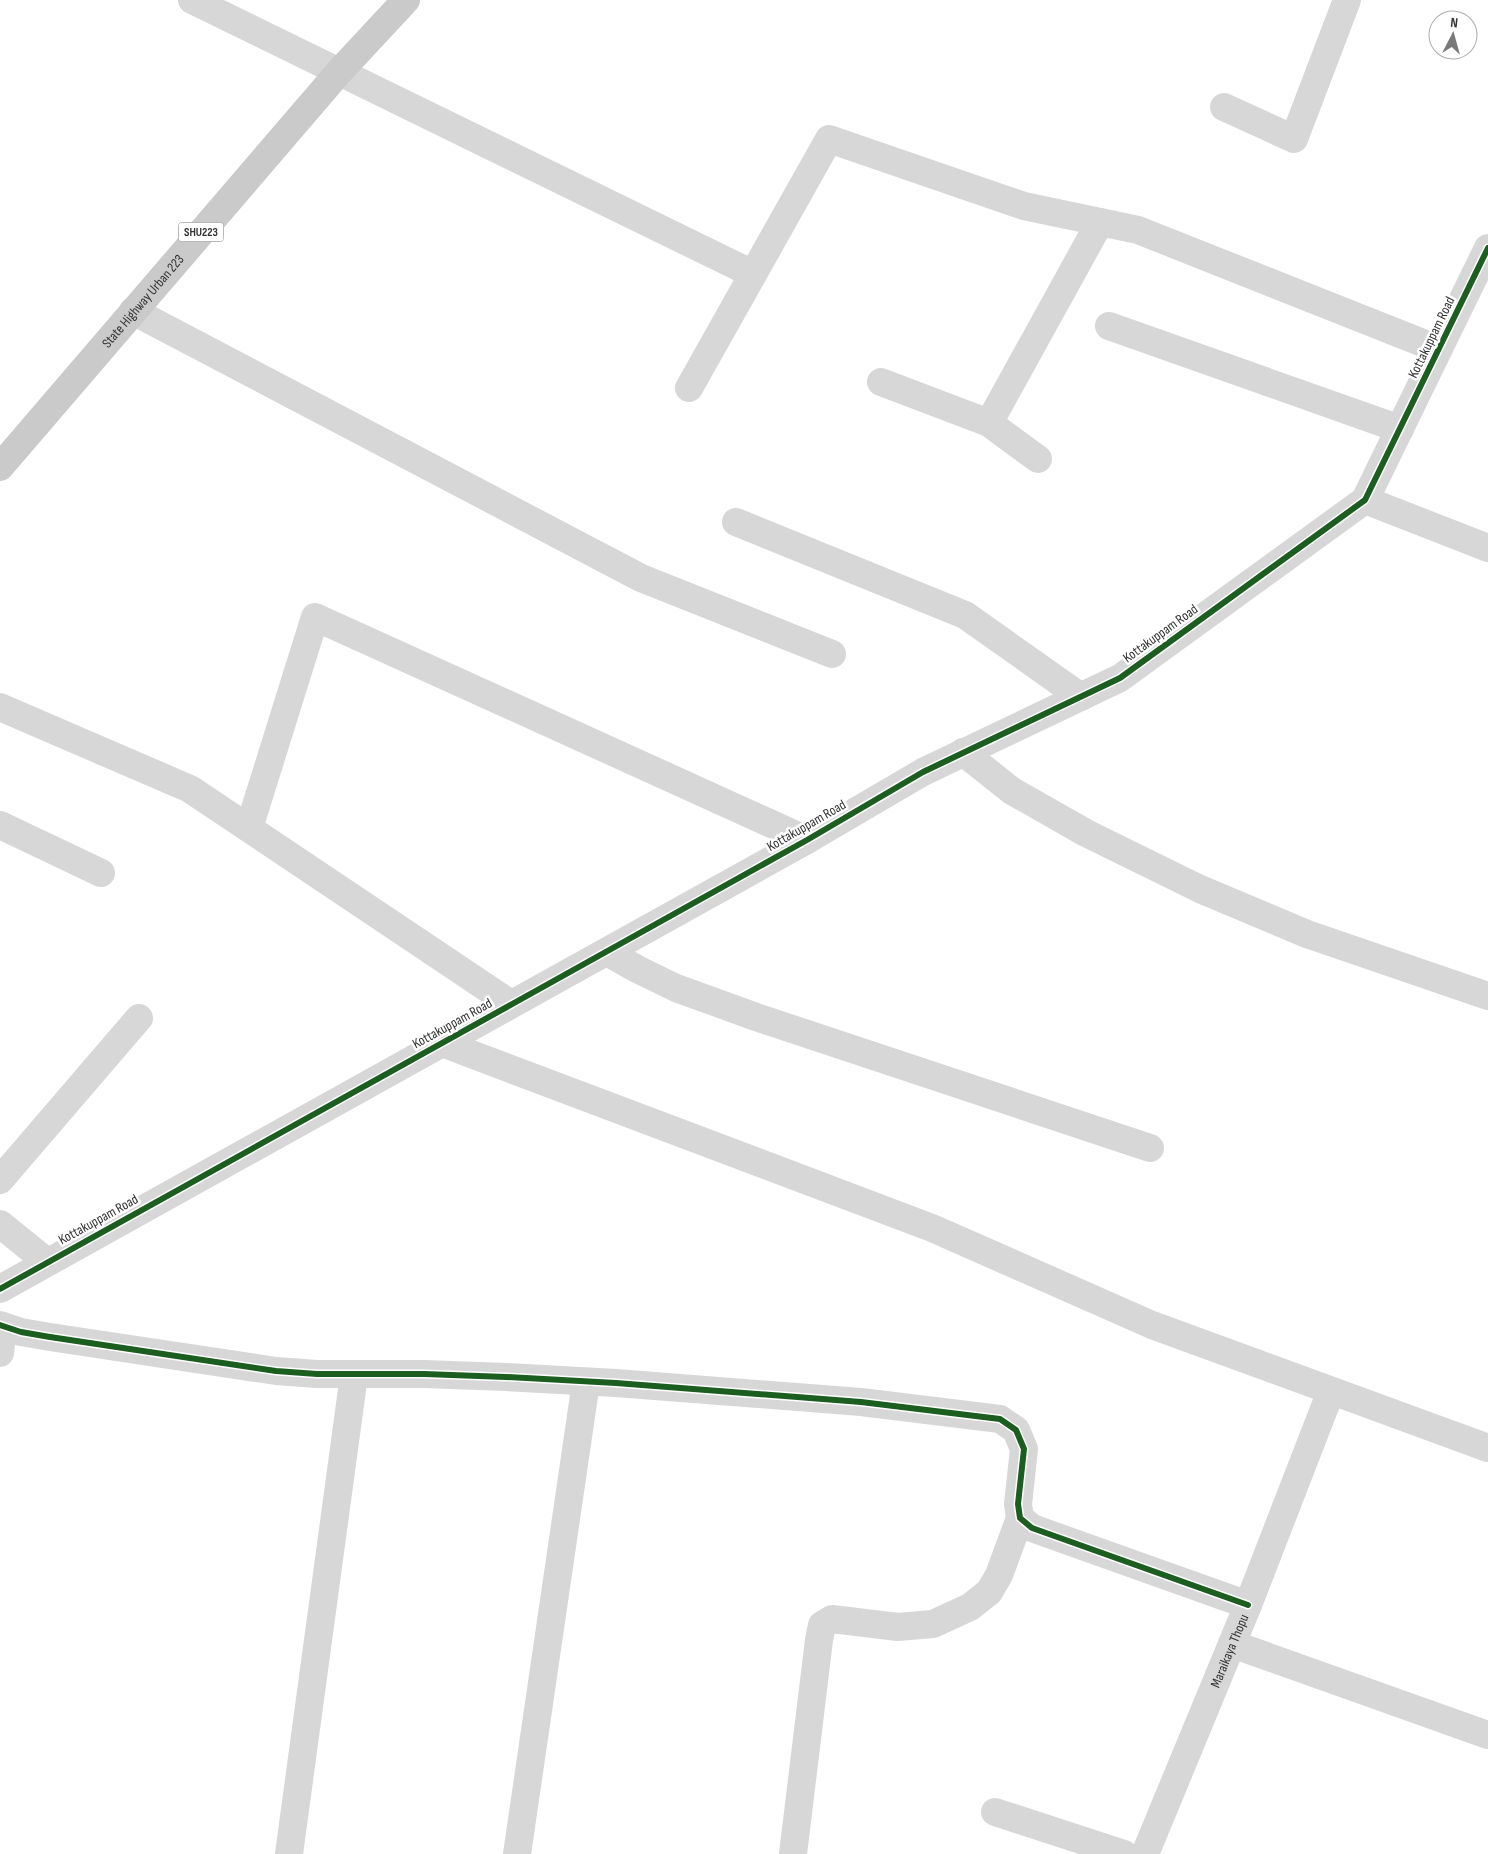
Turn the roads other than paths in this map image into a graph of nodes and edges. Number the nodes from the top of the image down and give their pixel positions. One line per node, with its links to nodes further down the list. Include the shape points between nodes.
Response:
1 (192, 0): 4 (street)
2 (406, 0): 4 (main road, State Highway Urban 223 / SHU223)
3 (1347, 0): 5 (street, via 1294,139)
4 (339, 72): 8 (street); 9 (main road, State Highway Urban 223 / SHU223)
5 (1224, 107)
6 (1100, 222): 8 (street, via 1024,206 829,139); 11 (street, via 1138,230); 14 (street)
7 (1488, 248): 11 (street, Kottakuppam Road)
8 (754, 274): 13 (street)
9 (133, 312): 17 (main road, State Highway Urban 223 / SHU223); 21 (street, via 642,578)
10 (1109, 326): 15 (street)
11 (1438, 349): 15 (street, Kottakuppam Road)
12 (881, 382): 14 (street)
13 (689, 388)
14 (989, 423): 16 (street)
15 (1400, 429): 18 (street, Kottakuppam Road)
16 (1038, 460)
17 (0, 467)
18 (1365, 500): 20 (street); 22 (street, Kottakuppam Road, via 1120,678)
19 (736, 522): 22 (street, via 965,615)
20 (1488, 548)
21 (832, 654)
22 (1081, 697): 24 (street, Kottakuppam Road)
23 (0, 707): 26 (street, via 190,789)
24 (963, 752): 27 (street, Kottakuppam Road); 30 (street, via 1012,791 1086,833 1200,889 1307,934)
25 (0, 825): 28 (street)
26 (248, 828): 27 (street, via 315,617); 31 (street)
27 (808, 840): 29 (street, Kottakuppam Road)
28 (101, 873)
29 (607, 952): 31 (street, Kottakuppam Road); 34 (street, via 676,988)
30 (1488, 996)
31 (511, 1004): 33 (street, Kottakuppam Road)
32 (138, 1018): 35 (street)
33 (442, 1043): 37 (street, Kottakuppam Road); 42 (street, via 932,1228 1152,1325)
34 (1150, 1148)
35 (0, 1180)
36 (0, 1224): 37 (street)
37 (47, 1262): 38 (street, Kottakuppam Road)
38 (0, 1289)
39 (1, 1335): 40 (street, via 50,1337 276,1371)
40 (354, 1374): 41 (street, via 433,1374); 49 (street)
41 (586, 1382): 44 (street, via 861,1402 1000,1419 1016,1430 1024,1448 1018,1504); 50 (street)
42 (1331, 1391): 43 (street); 45 (street, Maraikaya Thopu)
43 (1488, 1448)
44 (1020, 1518): 45 (street, via 1032,1528); 51 (street, via 999,1575 989,1592 970,1607 933,1624 898,1627 832,1619 822,1625)
45 (1248, 1605): 46 (street, Maraikaya Thopu)
46 (1232, 1644): 47 (street); 53 (street, Maraikaya Thopu)
47 (1488, 1735)
48 (995, 1812): 52 (street)
49 (289, 1854)
50 (518, 1854)
51 (793, 1854)
52 (1124, 1854)
53 (1145, 1854)

